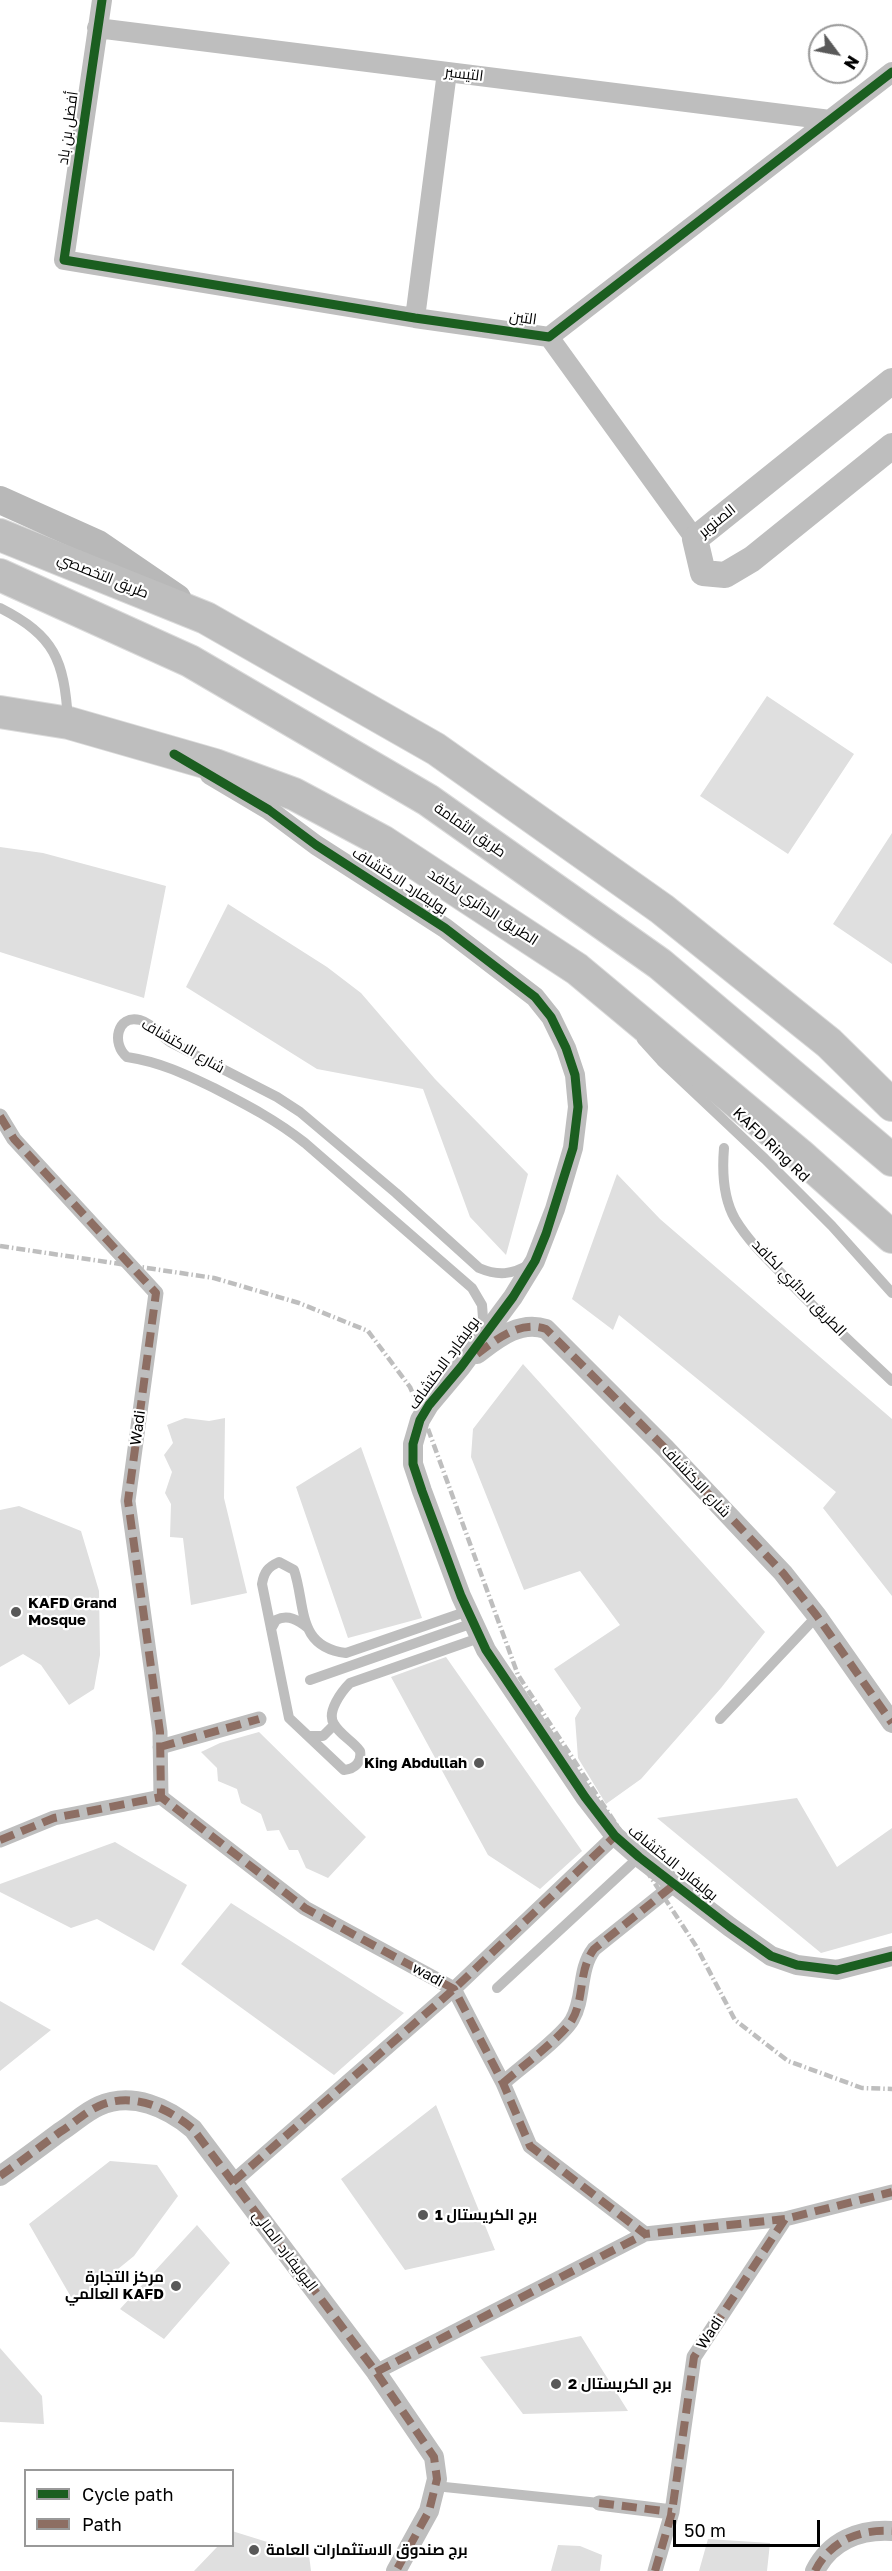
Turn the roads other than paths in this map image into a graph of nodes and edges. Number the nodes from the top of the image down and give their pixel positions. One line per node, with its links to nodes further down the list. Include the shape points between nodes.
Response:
1 (102, 0): 2 (street, أفضل بن باد)
2 (97, 28): 3 (street, التيسير); 6 (street, أفضل بن باد)
3 (447, 72): 5 (street, التيسير); 7 (street)
4 (892, 72): 5 (street, التين)
5 (830, 120): 8 (street, التين)
6 (64, 260): 7 (street, التين)
7 (415, 318): 8 (street, التين)
8 (549, 337): 13 (street)
9 (892, 381): 13 (street, الصنوبر)
10 (892, 446): 13 (street, الصنوبر, via 752,559 725,574 702,573)
11 (0, 500): 16 (main road, via 98,544)
12 (0, 535): 16 (main road, طريق التخصصي)
13 (695, 539)
14 (0, 575): 26 (main road, طريق الثمامة, via 190,661 428,801 660,964)
15 (0, 608): 18 (lane, via 26,621 59,661 66,684)
16 (206, 618): 21 (main road, via 436,749 662,909)
17 (0, 712): 18 (main road, الطريق الدائري لكافد)
18 (69, 723): 19 (main road, الطريق الدائري لكافد)
19 (174, 754): 20 (main road, الطريق الدائري لكافد, via 294,794 382,841 577,969); 28 (street, بوليفارد الاكتشاف, via 269,810 316,845 446,928 535,997 551,1017 575,1075 578,1107 564,1183)
20 (635, 1018): 27 (main road, الطريق الدائري لكافد); 29 (lane, KAFD Ring Rd, via 646,1047 782,1176)
21 (829, 1044): 22 (main road); 23 (main road)
22 (892, 1091)
23 (892, 1105)
24 (0, 1116): 43 (street, Wadi, via 14,1139 156,1293 128,1501)
25 (724, 1148): 32 (lane, الطريق الدائري لكافد, via 728,1202 744,1232 796,1289)
26 (892, 1160)
27 (892, 1237)
28 (535, 1261): 30 (street, بوليفارد الاكتشاف); 30 (lane, شارع الاكتشاف, via 508,1274 492,1274 479,1268 396,1193 277,1096 170,1042 140,1019 130,1019 123,1025 117,1044 127,1057 184,1073 252,1106 280,1123 365,1195 472,1288 482,1305)
29 (892, 1293)
30 (483, 1335): 31 (street, بوليفارد الاكتشاف)
31 (461, 1366): 33 (street, شارع الاكتشاف, via 516,1329 546,1329 666,1449 783,1573); 34 (street, بوليفارد الاكتشاف, via 420,1420 413,1444 413,1464)
32 (892, 1381)
33 (817, 1616): 39 (lane); 40 (street, شارع الاكتشاف)
34 (473, 1624): 35 (lane, via 346,1653 322,1645); 37 (lane); 41 (lane, via 350,1683 342,1690 331,1716); 45 (street, بوليفارد الاكتشاف, via 504,1680)
35 (308, 1628): 36 (lane, via 283,1617); 36 (lane, via 301,1612 294,1570 279,1562 263,1574)
36 (271, 1629): 42 (lane, via 289,1718)
37 (309, 1680)
38 (259, 1719): 43 (street)
39 (720, 1719)
40 (892, 1723)
41 (334, 1725): 42 (lane, via 323,1736); 42 (lane, via 360,1751 361,1760 356,1766 344,1770)
42 (309, 1736)
43 (160, 1747): 44 (street, Wadi)
44 (161, 1797): 46 (street, via 54,1818); 51 (street, wadi, via 305,1908)
45 (615, 1836): 47 (street, بوليفارد الاكتشاف); 51 (street)
46 (0, 1840)
47 (639, 1857): 48 (street, بوليفارد الاكتشاف); 50 (lane)
48 (675, 1884): 49 (street, بوليفارد الاكتشاف, via 771,1956 797,1965 837,1970); 52 (street, via 594,1949 583,1971 573,2019)
49 (892, 1956)
50 (497, 1988)
51 (454, 1989): 52 (street, wadi); 54 (street)
52 (503, 2083): 57 (street, wadi, via 530,2146)
53 (0, 2176): 54 (street, البوليفارد المالي, via 92,2109 125,2100 151,2104 176,2115 193,2129)
54 (233, 2182): 58 (street, البوليفارد المالي)
55 (892, 2192): 56 (street)
56 (785, 2219): 57 (street); 61 (street, Wadi, via 694,2357)
57 (645, 2234): 58 (street)
58 (376, 2372): 59 (street, البوليفارد المالي, via 428,2446 436,2468)
59 (435, 2486): 60 (lane); 63 (street, البوليفارد المالي, via 429,2511)
60 (599, 2503): 61 (street)
61 (672, 2512): 64 (street, Wadi)
62 (892, 2531): 65 (street, via 847,2538 831,2548)
63 (396, 2571)
64 (655, 2571)
65 (815, 2571)

